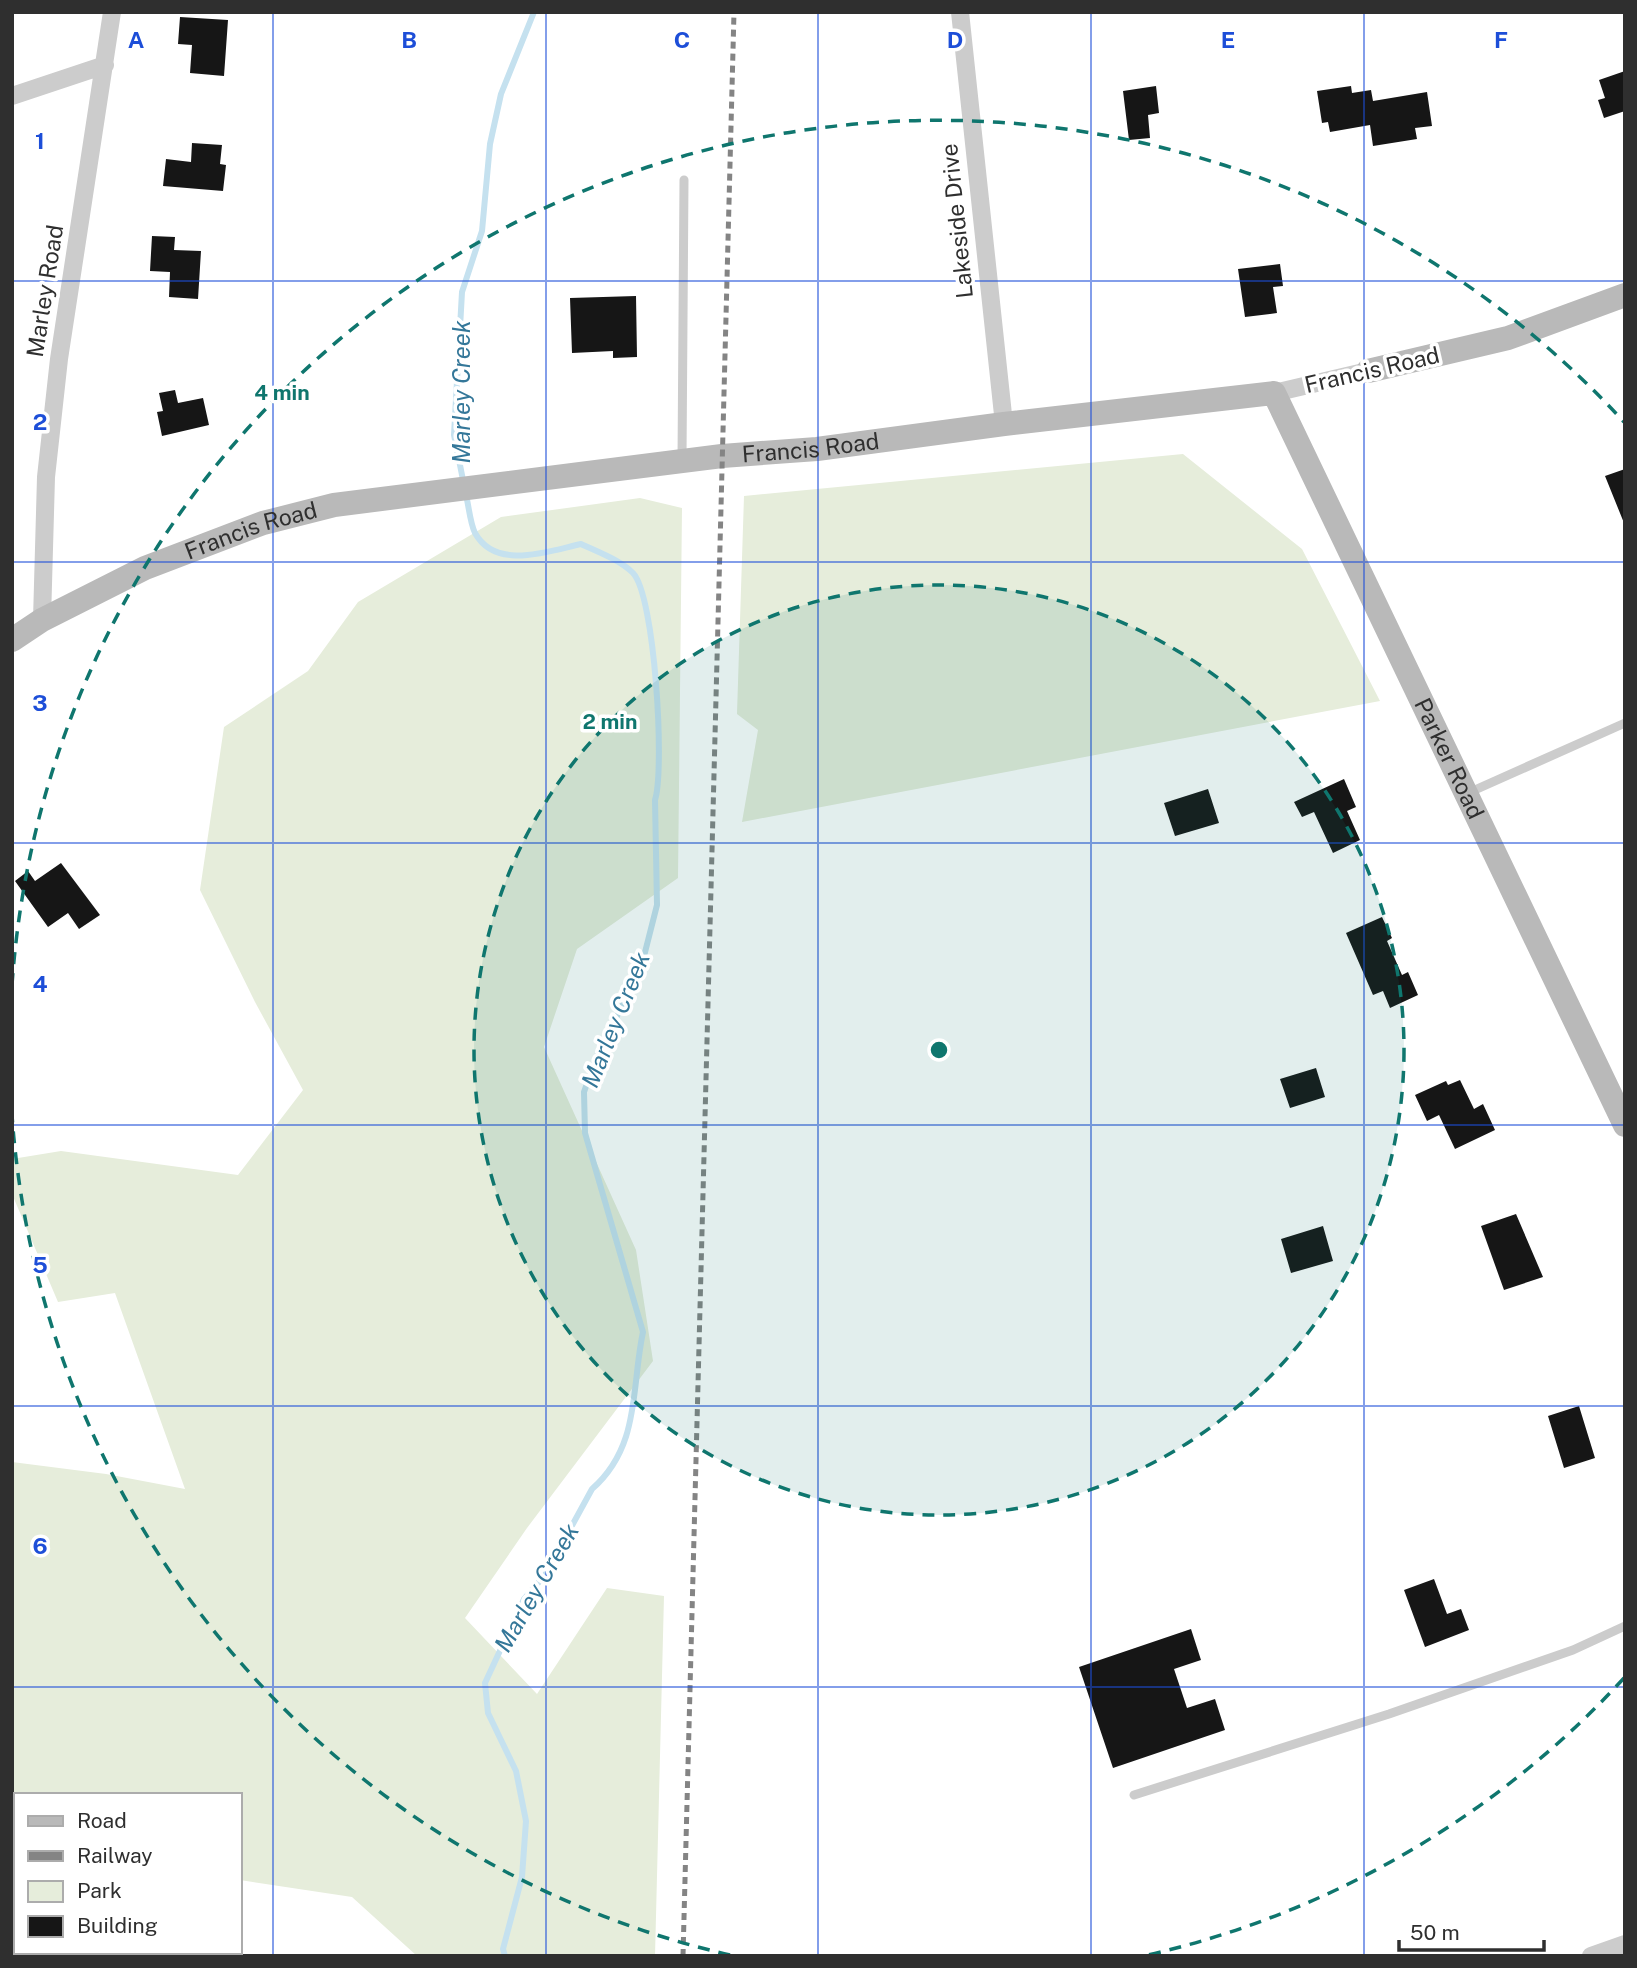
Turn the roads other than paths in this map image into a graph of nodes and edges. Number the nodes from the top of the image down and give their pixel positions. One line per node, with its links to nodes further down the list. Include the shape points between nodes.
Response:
1 (112, 12): 3 (street, Marley Road)
2 (960, 12): 9 (street, Lakeside Drive)
3 (105, 65): 4 (street); 11 (street, Marley Road, via 59,359 46,477)
4 (12, 96)
5 (684, 180): 10 (lane)
6 (1625, 295): 7 (street, Francis Road, via 1508,338)
7 (1368, 371): 8 (street, Francis Road)
8 (1274, 393): 9 (street, Francis Road); 14 (street, Parker Road)
9 (1004, 424): 10 (street, Francis Road)
10 (682, 461): 11 (street, Francis Road, via 334,505 231,534 145,568)
11 (42, 620): 12 (street, Francis Road)
12 (12, 640)
13 (1625, 723): 14 (lane)
14 (1466, 794): 15 (street, Parker Road)
15 (1625, 1125)
16 (1625, 1626): 17 (lane, via 1573,1650 1388,1714)
17 (1134, 1795)
18 (1625, 1944): 19 (street)
19 (1591, 1956)

